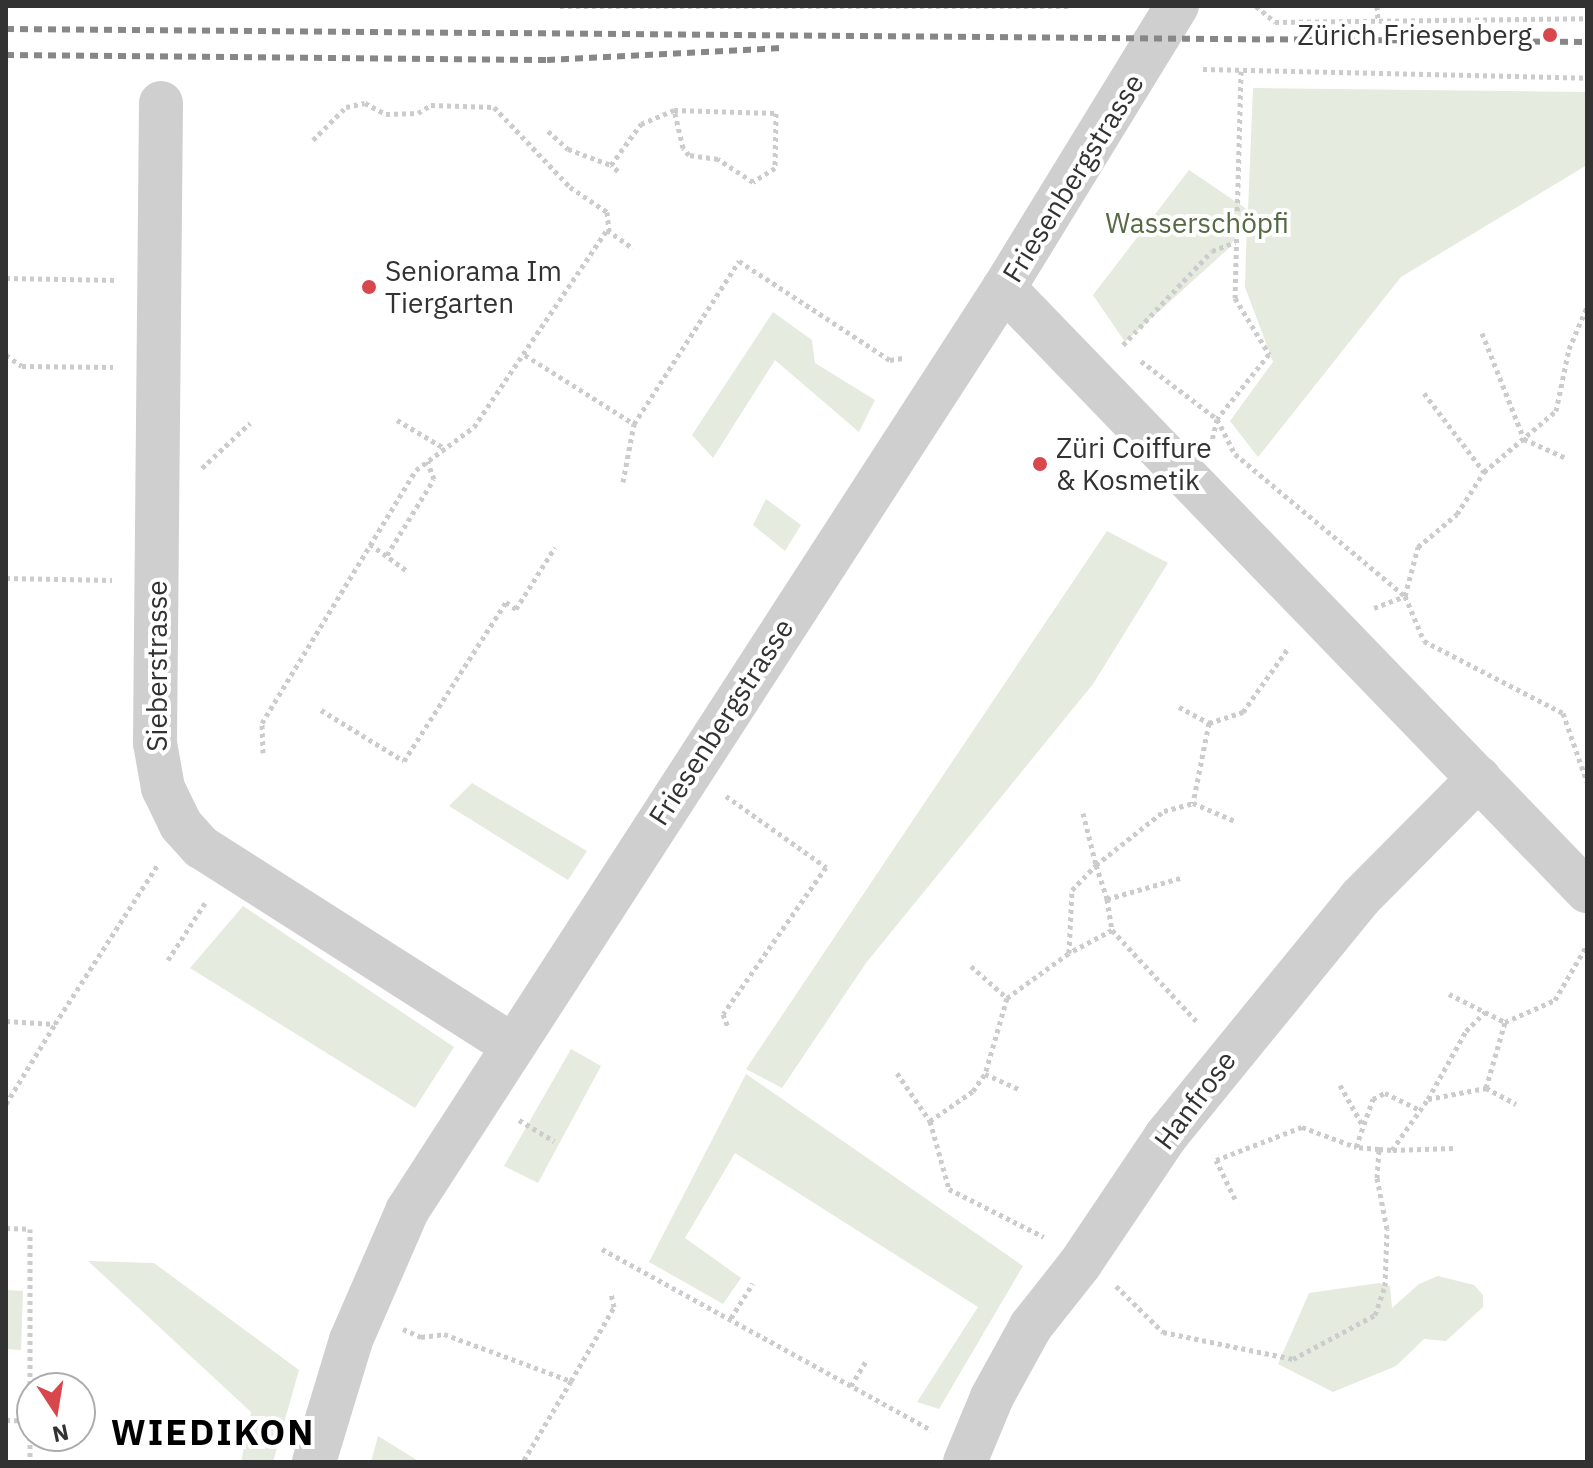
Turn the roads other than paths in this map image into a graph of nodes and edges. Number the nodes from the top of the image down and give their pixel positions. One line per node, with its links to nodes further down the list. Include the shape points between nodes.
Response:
1 (1177, 6): 3 (street, Friesenbergstrasse)
2 (161, 103): 6 (street, Sieberstrasse, via 158,769 181,825 201,847)
3 (1004, 288): 4 (street); 6 (street, Friesenbergstrasse)
4 (1479, 778): 5 (street); 7 (street, Hanfrose, via 1360,898 1166,1136 1080,1264 1031,1326 992,1397)
5 (1587, 891)
6 (512, 1045): 8 (street, Friesenbergstrasse, via 407,1211 346,1355)
7 (951, 1448)
8 (314, 1462)

